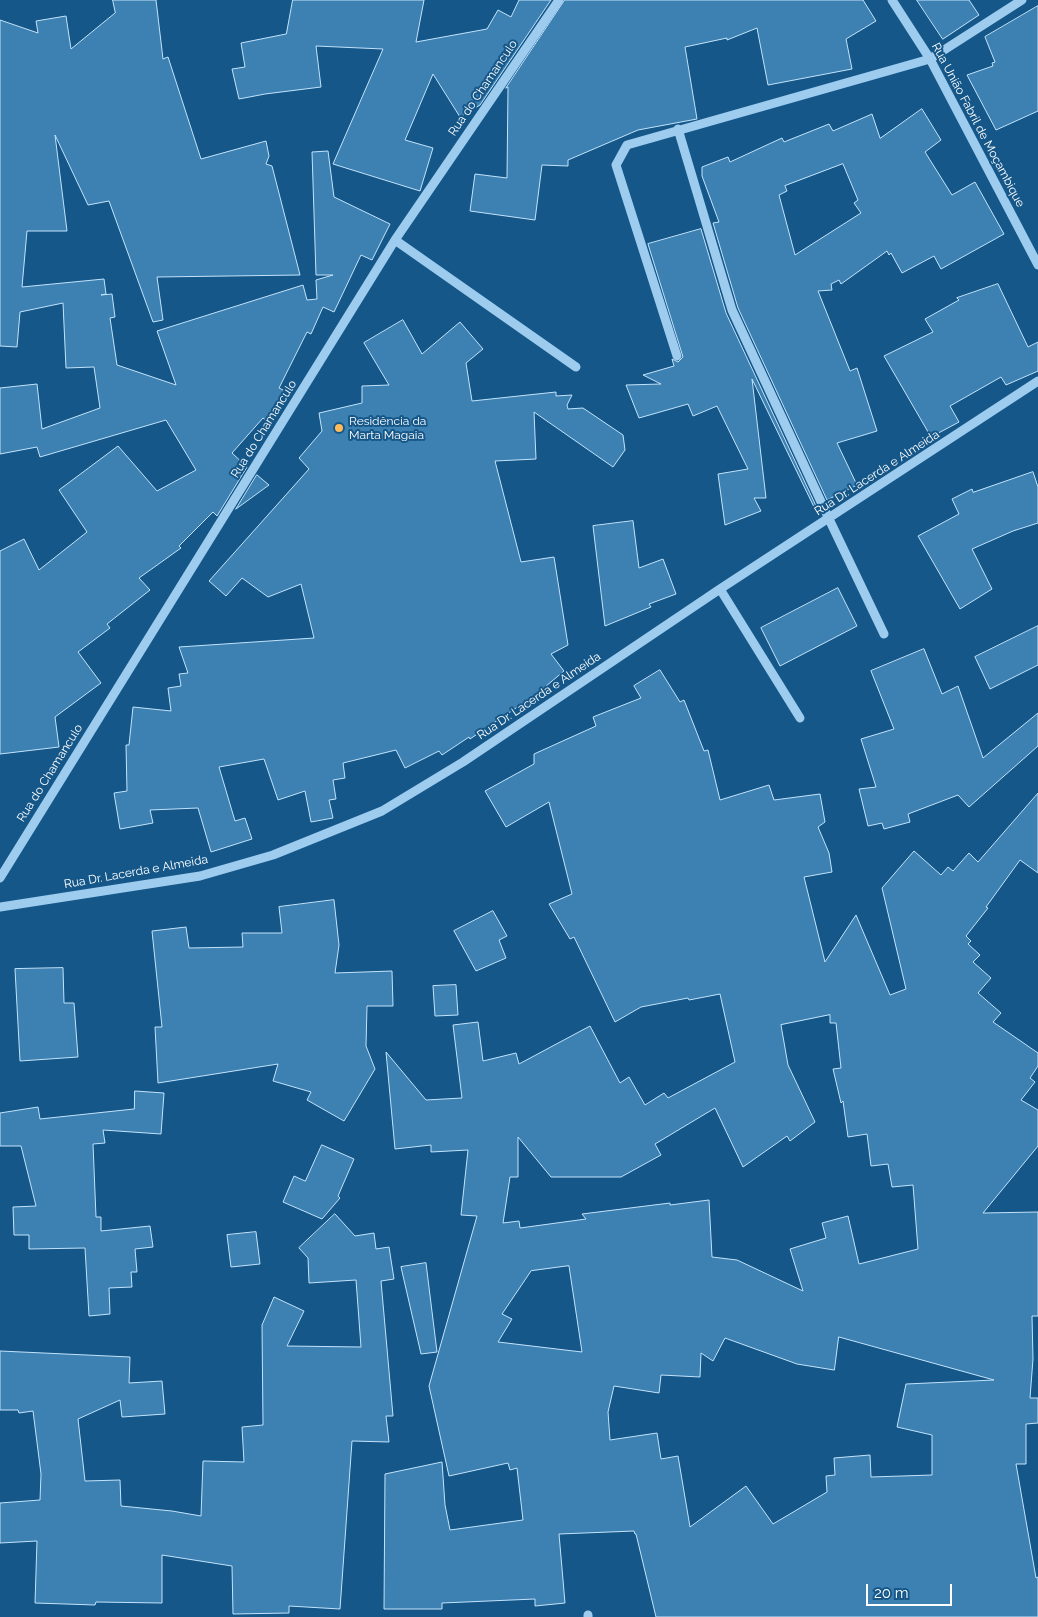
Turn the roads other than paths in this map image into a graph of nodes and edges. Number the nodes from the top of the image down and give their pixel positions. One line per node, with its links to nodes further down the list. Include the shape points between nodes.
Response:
1 (559, 0): 6 (street, Rua do Chamanculo)
2 (892, 0): 4 (street, Rua União Fabril de Moçambique)
3 (1022, 0): 4 (street)
4 (930, 59): 5 (street); 7 (street, Rua União Fabril de Moçambique)
5 (678, 129): 8 (street, via 627,144 616,165); 11 (street, via 732,310)
6 (395, 240): 9 (street); 15 (street, Rua do Chamanculo)
7 (1038, 265)
8 (677, 356)
9 (576, 367)
10 (1038, 381): 11 (street, Rua Dr. Lacerda e Almeida)
11 (829, 519): 12 (street, Rua Dr. Lacerda e Almeida); 13 (street)
12 (720, 589): 14 (street); 16 (street, Rua Dr. Lacerda e Almeida, via 463,762 382,811 272,855 200,876)
13 (884, 634)
14 (800, 718)
15 (0, 878)
16 (0, 907)

